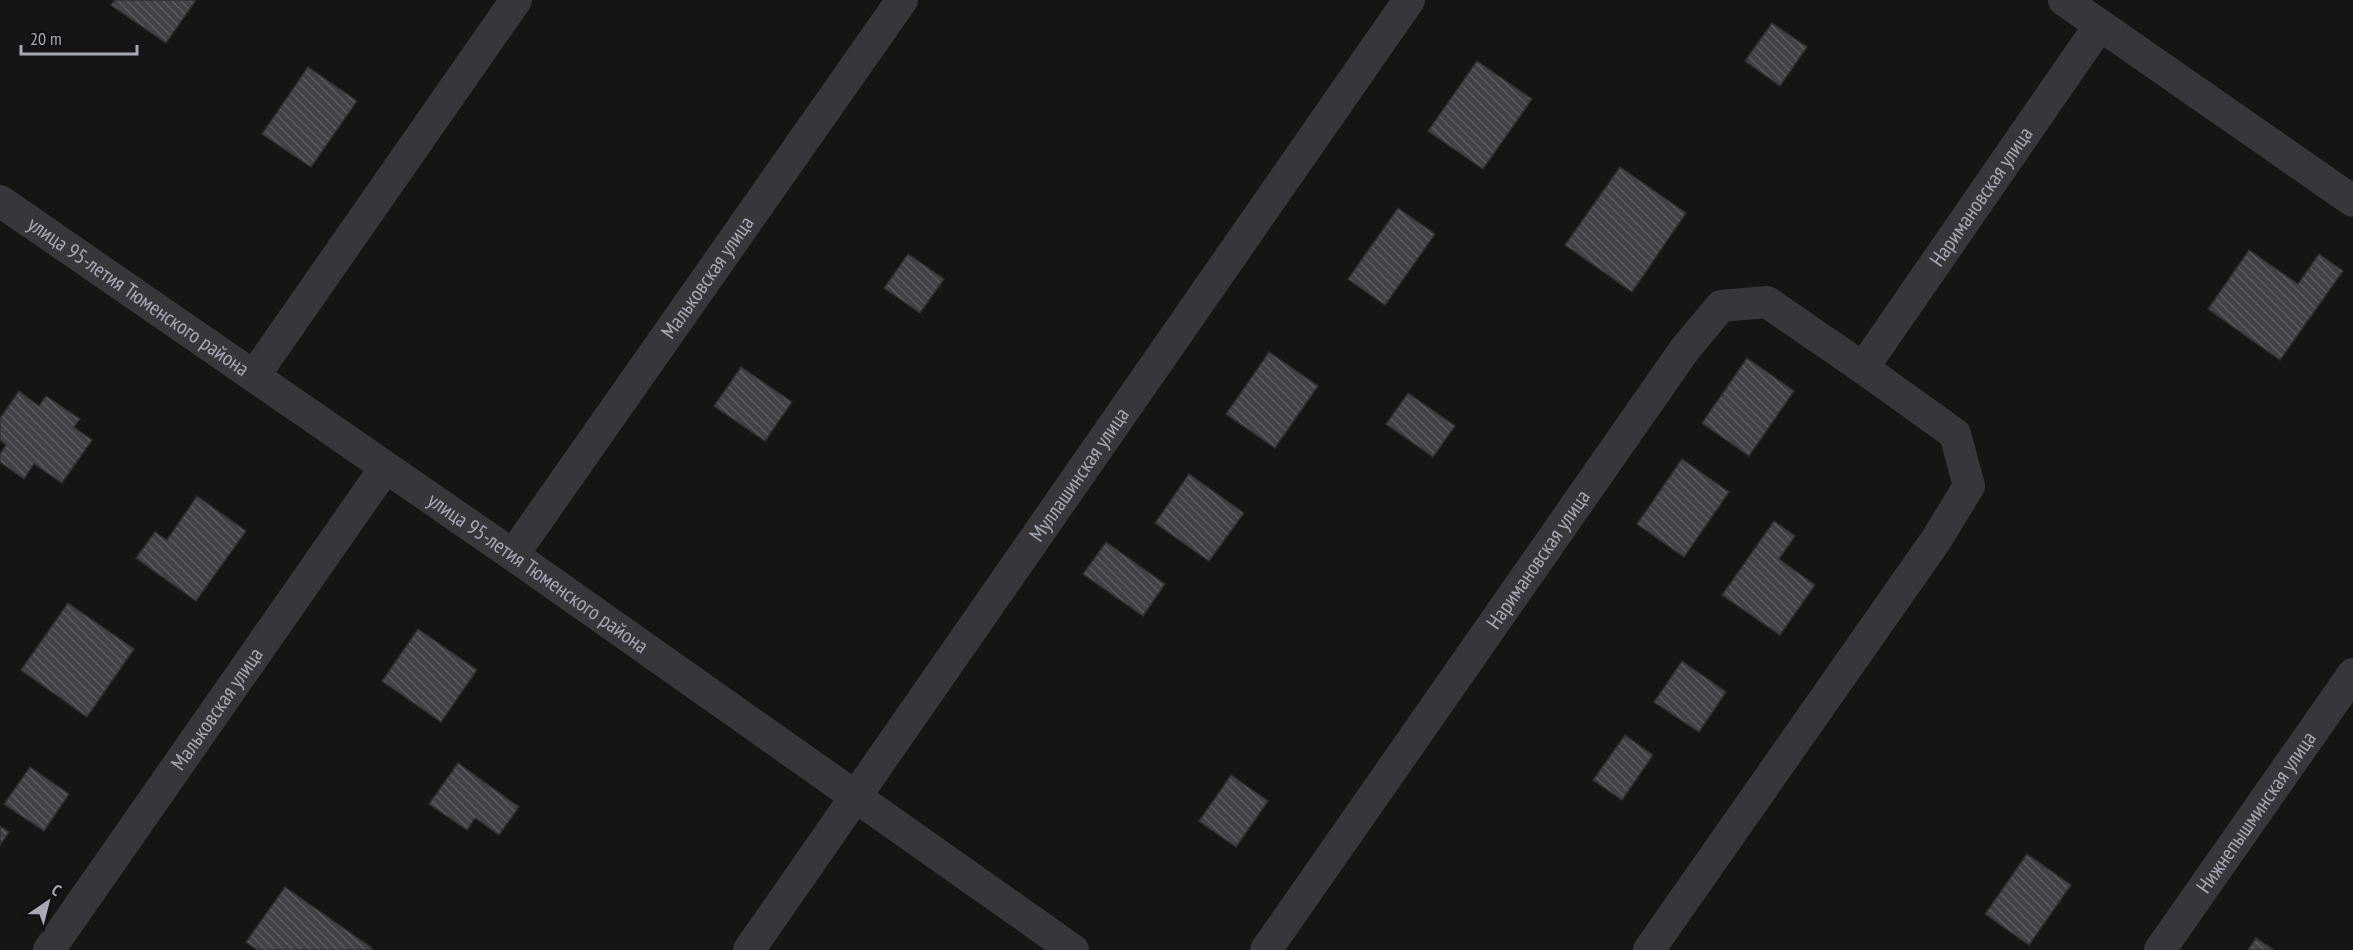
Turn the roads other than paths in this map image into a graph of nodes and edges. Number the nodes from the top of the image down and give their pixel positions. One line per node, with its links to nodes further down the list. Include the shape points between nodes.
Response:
1 (516, 0): 9 (street)
2 (902, 0): 11 (street, Мальковская улица)
3 (1409, 0): 13 (street, Муллашинская улица)
4 (2064, 0): 5 (street)
5 (2100, 25): 7 (street); 8 (street, Наримановская улица)
6 (0, 201): 9 (street, улица 95-летия Тюменского района)
7 (2353, 201)
8 (1863, 368): 17 (street, Наримановская улица, via 1767,302 1721,306 1685,350); 18 (street, Наримановская улица, via 1955,434 1969,486 1936,540)
9 (254, 376): 10 (street, улица 95-летия Тюменского района)
10 (385, 468): 11 (street, улица 95-летия Тюменского района); 14 (street, Мальковская улица)
11 (513, 555): 13 (street, улица 95-летия Тюменского района)
12 (2353, 674): 19 (street, Нижнепышминская улица)
13 (855, 798): 15 (street, Муллашинская улица); 16 (street, улица 95-летия Тюменского района)
14 (48, 950)
15 (748, 950)
16 (1073, 950)
17 (1266, 950)
18 (1649, 950)
19 (2160, 950)

